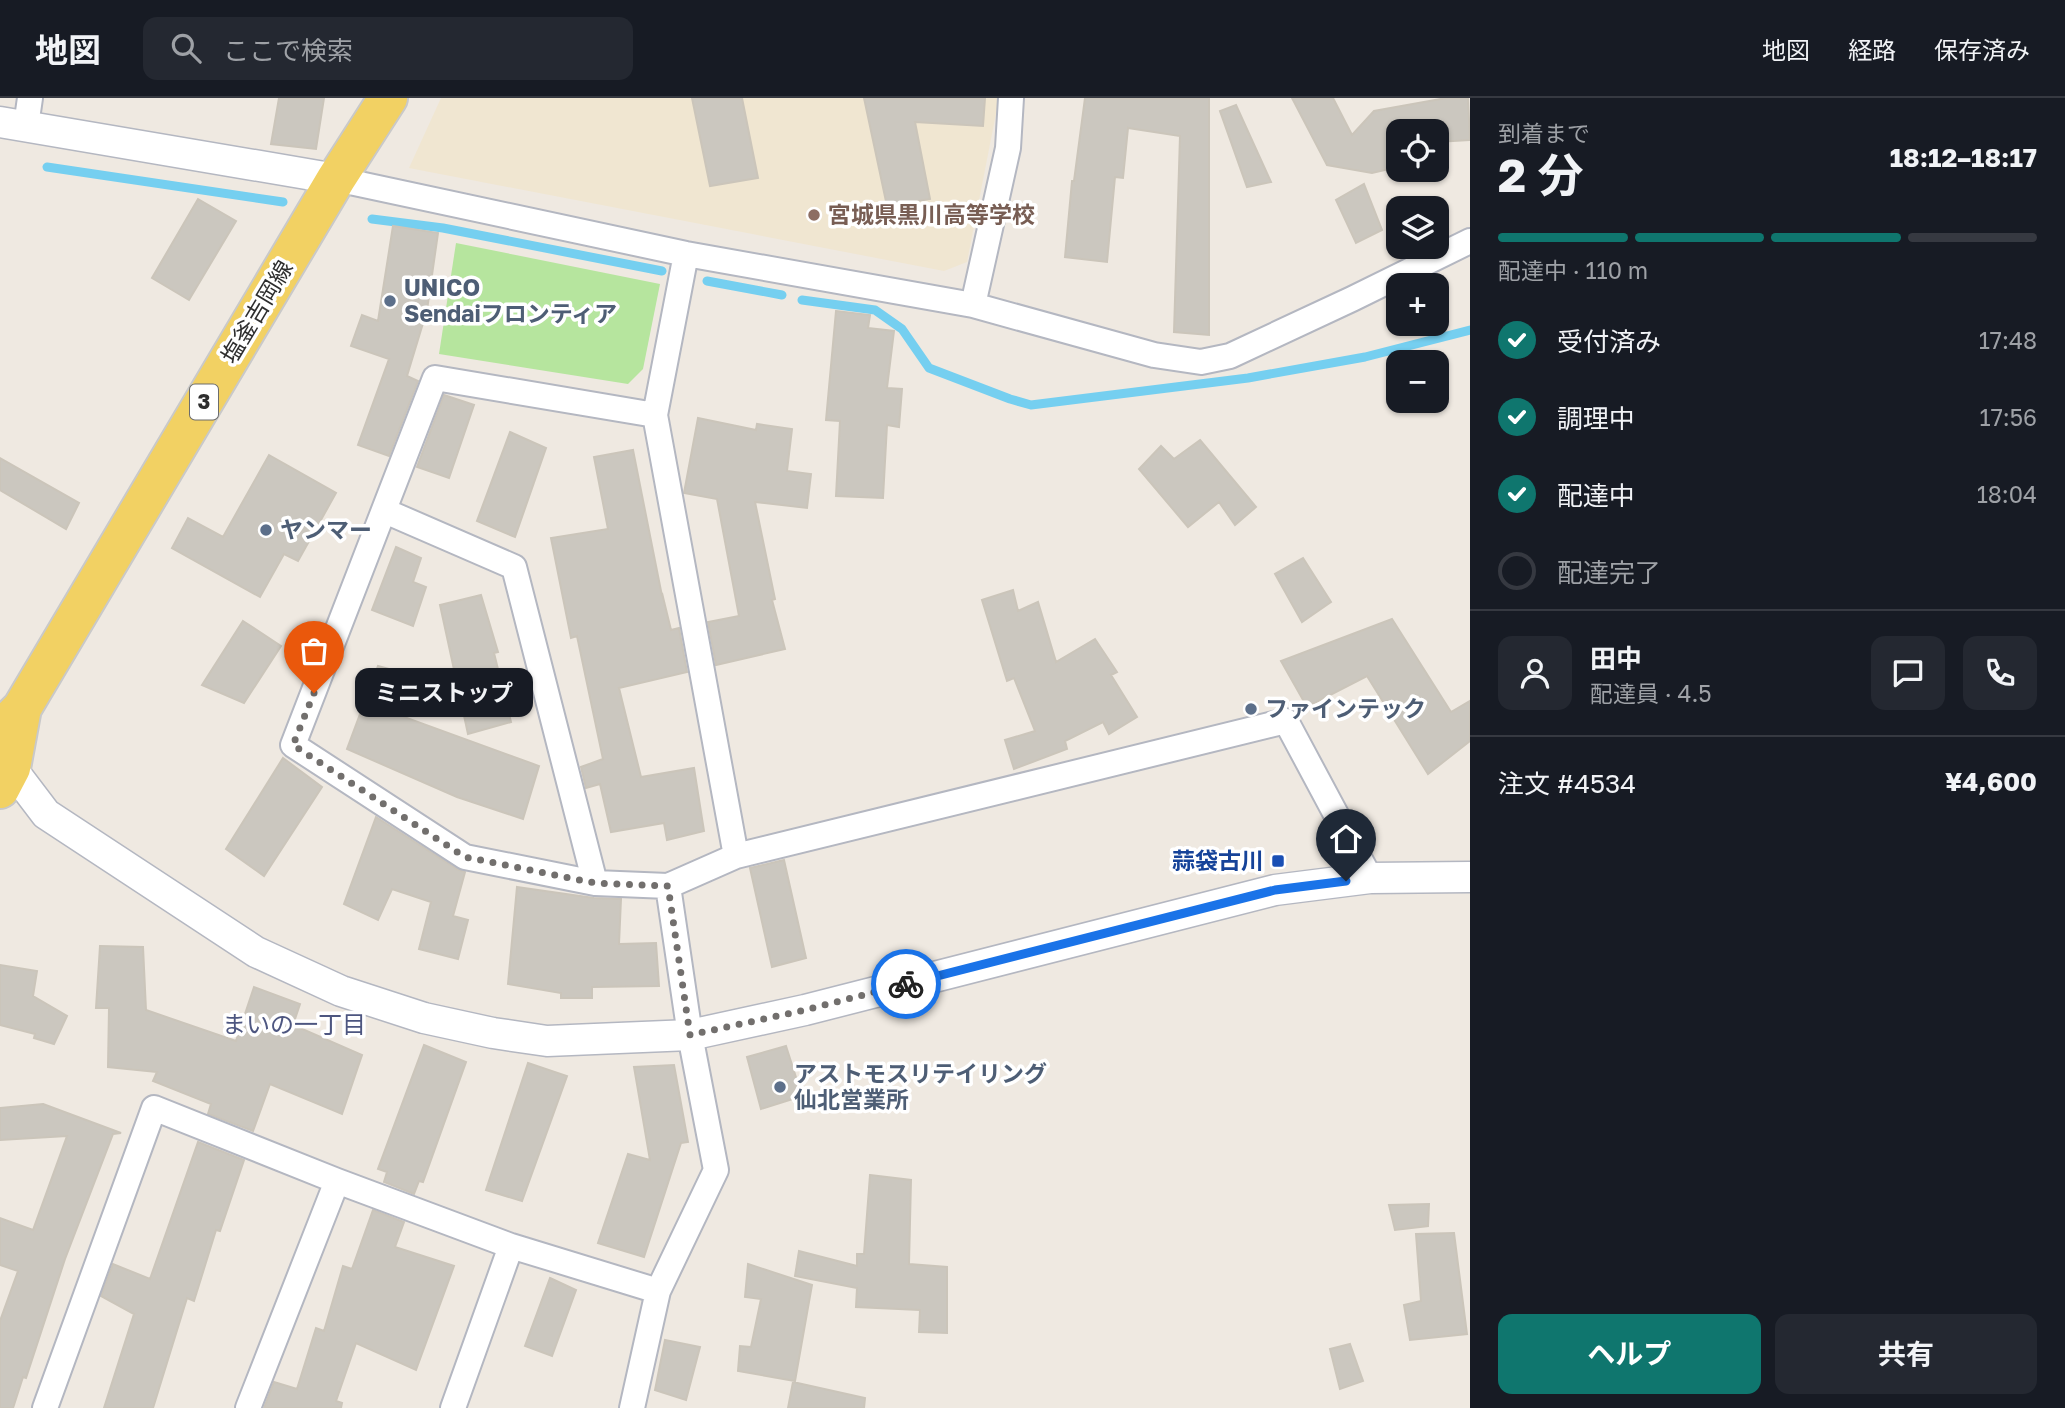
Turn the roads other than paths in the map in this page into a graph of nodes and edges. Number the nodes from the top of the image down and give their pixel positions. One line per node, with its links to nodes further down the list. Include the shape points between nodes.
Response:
1 (388, 98): 4 (main road, 塩釜吉岡線 / 3)
2 (1012, 98): 7 (street, via 1009,148)
3 (19, 115): 4 (street)
4 (336, 179): 6 (street); 10 (main road, 塩釜吉岡線 / 3)
5 (1470, 241): 7 (street, via 1230,356 1201,362 1154,355)
6 (686, 254): 7 (street); 8 (street)
7 (973, 305)
8 (655, 415): 9 (street, via 435,377); 14 (street)
9 (385, 511): 17 (street, via 514,567); 17 (street, via 293,745 465,857)
10 (11, 719): 11 (main road, 塩釜吉岡線 / 3)
11 (4, 772): 13 (street)
12 (0, 804): 13 (street)
13 (46, 814): 19 (street, via 256,952 341,991 424,1018 547,1041)
14 (736, 856): 16 (street, via 1286,721); 18 (street)
15 (1470, 877): 16 (street)
16 (1370, 878): 19 (street, via 1275,890)
17 (595, 883): 18 (street)
18 (668, 886): 19 (street)
19 (690, 1035): 22 (street, via 716,1170)
20 (337, 1181): 21 (street); 23 (street, via 154,1108); 24 (street)
21 (511, 1245): 22 (street); 25 (street)
22 (658, 1291): 26 (street)
23 (45, 1408)
24 (248, 1408)
25 (453, 1408)
26 (632, 1408)

